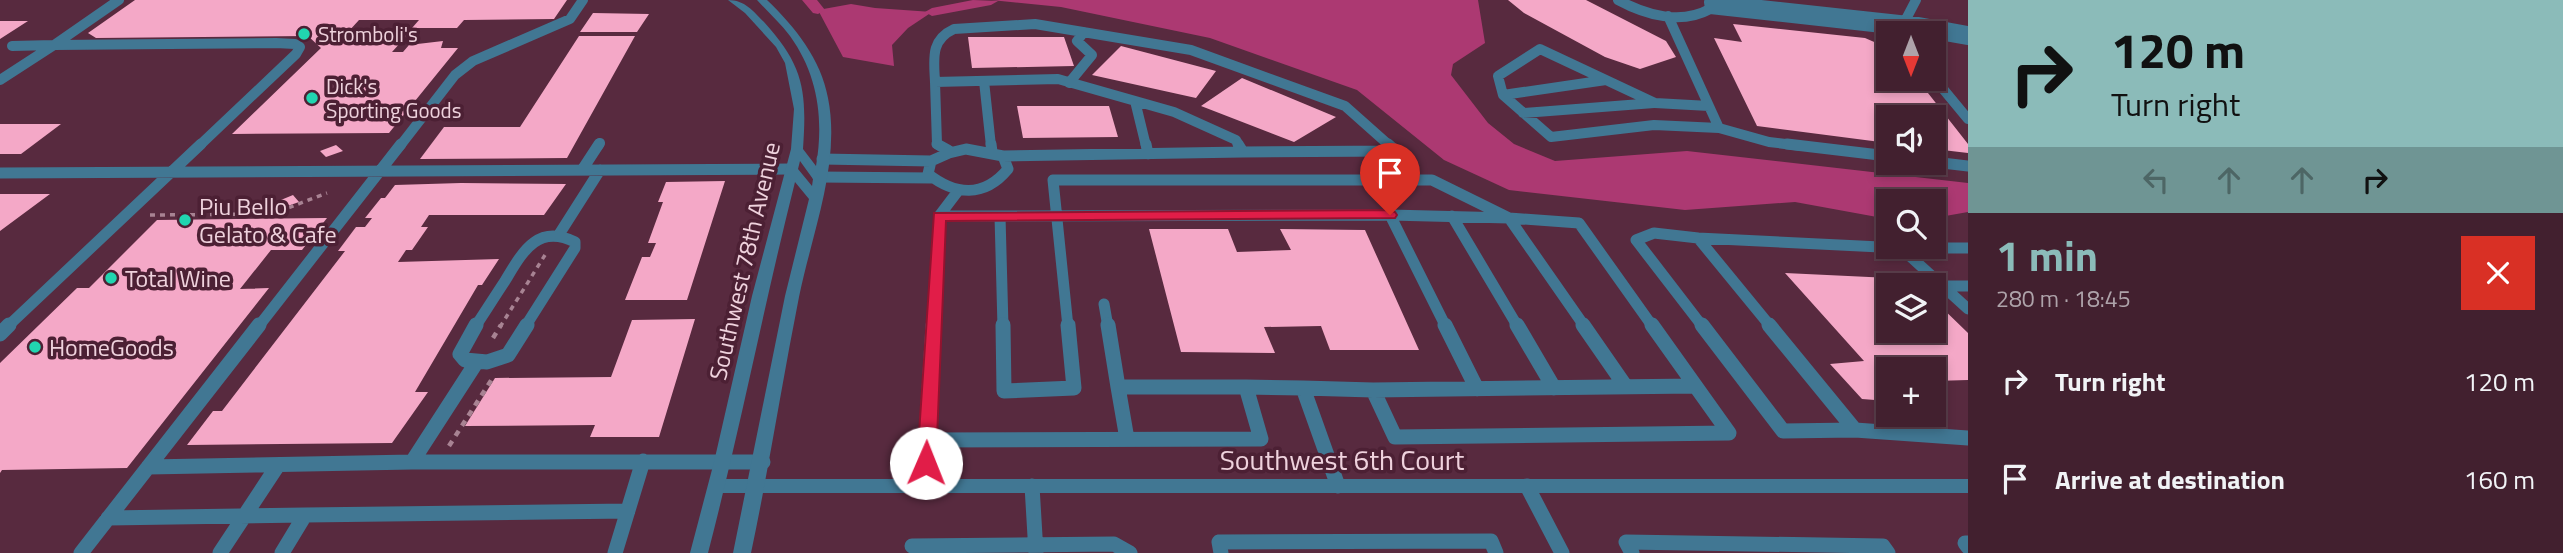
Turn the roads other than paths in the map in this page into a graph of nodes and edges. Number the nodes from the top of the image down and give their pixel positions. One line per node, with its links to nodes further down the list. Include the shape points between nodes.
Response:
1 (119, 0): 17 (lane)
2 (583, 0): 46 (lane, via 570,19 465,65)
3 (733, 0): 33 (street, Southwest 78th Avenue, via 780,46 790,63 800,109)
4 (762, 0): 39 (street, via 798,39 818,79 825,111)
5 (1618, 0): 9 (lane)
6 (1715, 0): 10 (lane)
7 (1916, 0): 10 (lane)
8 (1709, 5): 9 (lane, via 1696,16); 11 (lane)
9 (1668, 16): 28 (lane)
10 (1905, 21)
11 (1876, 27)
12 (1946, 28): 13 (lane)
13 (1968, 31)
14 (1084, 32): 22 (lane, via 1035,24 954,29 943,34 934,47); 23 (lane, via 1077,41 1092,55); 35 (lane, via 1191,50 1345,106 1396,151)
15 (1946, 36): 16 (lane)
16 (1968, 40)
17 (54, 45): 18 (lane); 19 (lane); 48 (lane, via 276,43 300,47)
18 (12, 46)
19 (0, 80)
20 (1606, 80): 25 (lane); 25 (lane, via 1540,49 1498,76); 27 (lane)
21 (984, 81): 22 (lane); 23 (lane, via 1058,79); 36 (lane)
22 (935, 82): 34 (lane, via 937,144)
23 (1069, 83): 26 (lane)
24 (1945, 91): 30 (lane)
25 (1503, 95): 29 (lane)
26 (1135, 101): 35 (lane, via 1201,123 1236,140); 37 (lane)
27 (1655, 103): 28 (lane); 29 (lane)
28 (1709, 106): 31 (lane)
29 (1523, 113): 31 (lane, via 1551,138 1654,125)
30 (1968, 119)
31 (1718, 128): 38 (lane, via 1769,142)
32 (600, 143): 44 (lane)
33 (797, 149): 43 (street, Southwest 78th Avenue); 49 (street)
34 (948, 150): 36 (lane, via 979,148); 40 (lane)
35 (1243, 152): 37 (lane)
36 (998, 154): 37 (lane); 51 (lane, via 1008,169 999,181)
37 (1148, 154)
38 (1876, 155)
39 (822, 159): 40 (lane); 49 (street)
40 (931, 161): 50 (lane, via 928,174)
41 (1946, 163): 42 (lane)
42 (1968, 166)
43 (791, 169): 45 (lane); 52 (street); 87 (street, Southwest 78th Avenue)
44 (582, 170): 45 (lane); 46 (lane)
45 (600, 170): 59 (lane)
46 (377, 172): 48 (lane); 90 (lane)
47 (0, 173): 48 (lane)
48 (171, 173): 71 (lane)
49 (818, 177): 50 (lane); 52 (street)
50 (933, 178): 51 (lane)
51 (958, 191): 55 (lane)
52 (814, 197): 88 (street)
53 (1057, 215): 54 (lane); 56 (lane); 56 (lane, via 1074,388 1004,391); 58 (lane, via 1053,180 1432,180)
54 (1390, 215): 57 (lane); 79 (lane)
55 (939, 216): 56 (lane); 84 (lane)
56 (1000, 216)
57 (1452, 216): 58 (lane); 78 (lane)
58 (1509, 218): 73 (lane, via 1579,223); 76 (lane)
59 (558, 236): 72 (lane, via 541,238 526,247 493,298 460,354); 72 (lane, via 571,239 575,248 508,355)
60 (1698, 238): 61 (lane); 81 (lane); 81 (lane, via 1654,233 1636,240 1783,432)
61 (1876, 247)
62 (1946, 248): 63 (lane)
63 (1968, 248)
64 (1913, 259): 65 (lane)
65 (1929, 273)
66 (1946, 286): 67 (lane)
67 (1968, 286)
68 (1946, 289): 70 (lane)
69 (1104, 304): 74 (lane)
70 (1968, 309)
71 (0, 334)
72 (476, 363): 86 (lane)
73 (1695, 386): 76 (lane); 80 (lane, via 1729,433 1395,437)
74 (1118, 387): 75 (lane); 83 (lane)
75 (1246, 387): 77 (lane); 83 (lane, via 1261,439)
76 (1626, 387): 78 (lane)
77 (1303, 388): 80 (lane); 95 (lane)
78 (1555, 388): 79 (lane)
79 (1477, 389): 80 (lane)
80 (1374, 390)
81 (1855, 430): 82 (lane)
82 (1968, 438)
83 (1127, 439): 84 (lane)
84 (926, 440): 93 (lane)
85 (643, 461): 86 (lane); 87 (lane); 98 (lane)
86 (412, 462): 89 (lane)
87 (723, 462): 88 (lane); 91 (street, Southwest 78th Avenue)
88 (763, 462): 92 (street)
89 (278, 465): 90 (lane); 100 (lane)
90 (148, 467): 101 (lane)
91 (717, 486): 92 (street, Southwest 6th Court); 108 (street, Southwest 78th Avenue)
92 (757, 486): 93 (street, Southwest 6th Court); 109 (street)
93 (927, 486): 94 (street, Southwest 6th Court)
94 (1032, 486): 95 (street, Southwest 6th Court); 103 (lane)
95 (1338, 486): 96 (street, Southwest 6th Court)
96 (1528, 486): 97 (street, Southwest 6th Court); 113 (lane)
97 (1968, 486)
98 (628, 511): 99 (lane); 107 (lane)
99 (305, 515): 100 (lane); 106 (lane)
100 (244, 517): 101 (lane); 105 (lane)
101 (108, 518): 104 (lane)
102 (912, 546): 103 (lane)
103 (1036, 549): 110 (lane, via 1114,544)
104 (81, 553)
105 (220, 553)
106 (282, 553)
107 (615, 553)
108 (699, 553)
109 (742, 553)
110 (1130, 553)
111 (1221, 553): 112 (lane, via 1219,542 1464,541 1491,541)
112 (1496, 553)
113 (1562, 553)
114 (1632, 553): 115 (lane, via 1626,542 1883,546)
115 (1888, 553)

